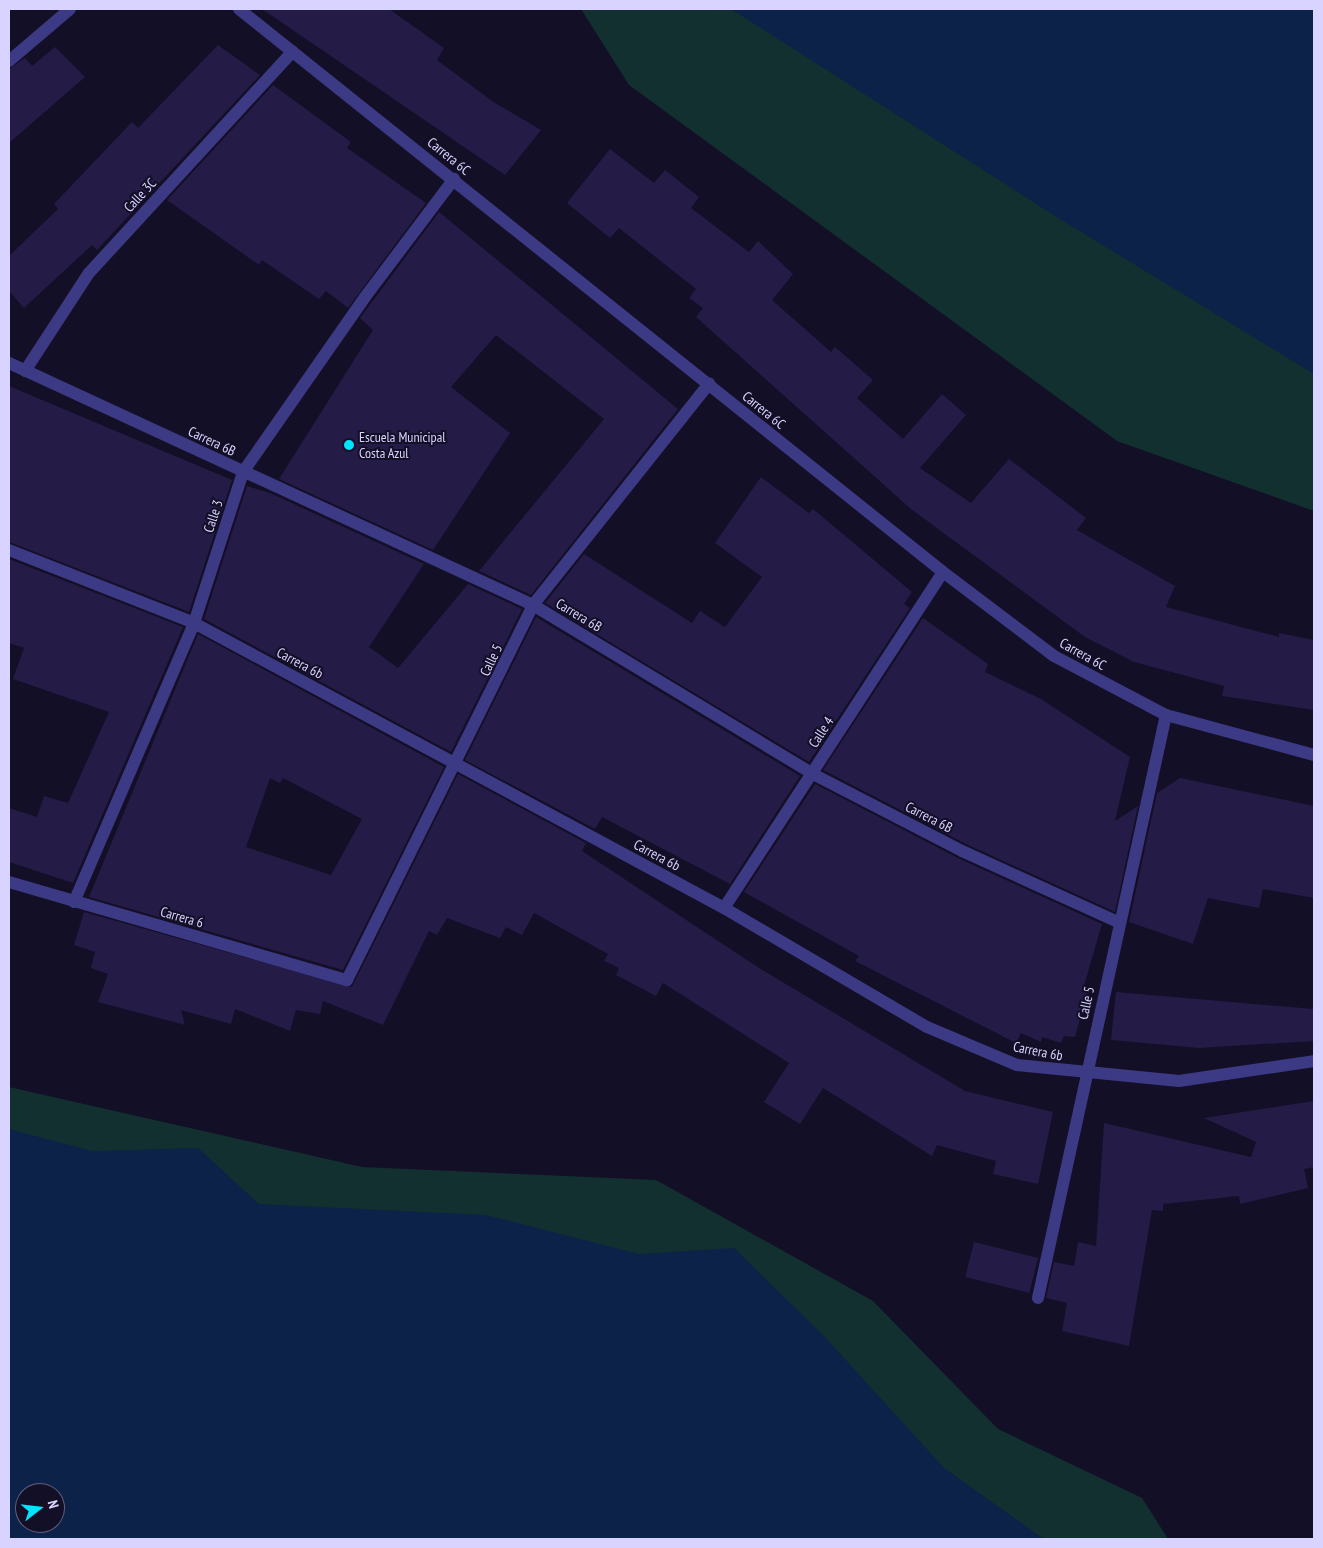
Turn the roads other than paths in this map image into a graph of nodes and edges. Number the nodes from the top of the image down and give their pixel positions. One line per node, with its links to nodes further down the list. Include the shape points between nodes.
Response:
1 (70, 9): 4 (street)
2 (239, 9): 3 (street, Carrera 6C)
3 (294, 51): 5 (street, Carrera 6C); 7 (street, Calle 3C, via 89,273)
4 (9, 61)
5 (454, 179): 8 (street, Carrera 6C); 9 (street, Calle 3, via 365,297)
6 (9, 363): 7 (street, Carrera 6B)
7 (24, 371): 9 (street, Carrera 6B)
8 (709, 384): 11 (street, Carrera 6C); 12 (street, Calle 5)
9 (243, 472): 12 (street, Carrera 6B); 13 (street, Calle 3)
10 (9, 550): 13 (street, Carrera 6b)
11 (943, 572): 14 (street, Carrera 6C, via 1054,656); 17 (street, Calle 4)
12 (533, 605): 16 (street, Calle 5); 17 (street, Carrera 6B)
13 (194, 622): 16 (street, Carrera 6b); 19 (street, Calle 3)
14 (1166, 715): 15 (street, Carrera 6C); 21 (street, Calle 5)
15 (1314, 755)
16 (457, 765): 20 (street, Carrera 6b); 22 (street, Calle 5)
17 (811, 773): 20 (street, Calle 4); 21 (street, Carrera 6B, via 962,851)
18 (9, 882): 19 (street, Carrera 6)
19 (74, 902): 22 (street, Carrera 6)
20 (724, 908): 24 (street, Carrera 6b, via 927,1027 1017,1065)
21 (1118, 922): 24 (street, Calle 5)
22 (348, 980)
23 (1314, 1061): 24 (street, Carrera 6b, via 1179,1081)
24 (1087, 1075): 25 (street, Calle 5)
25 (1038, 1298)

